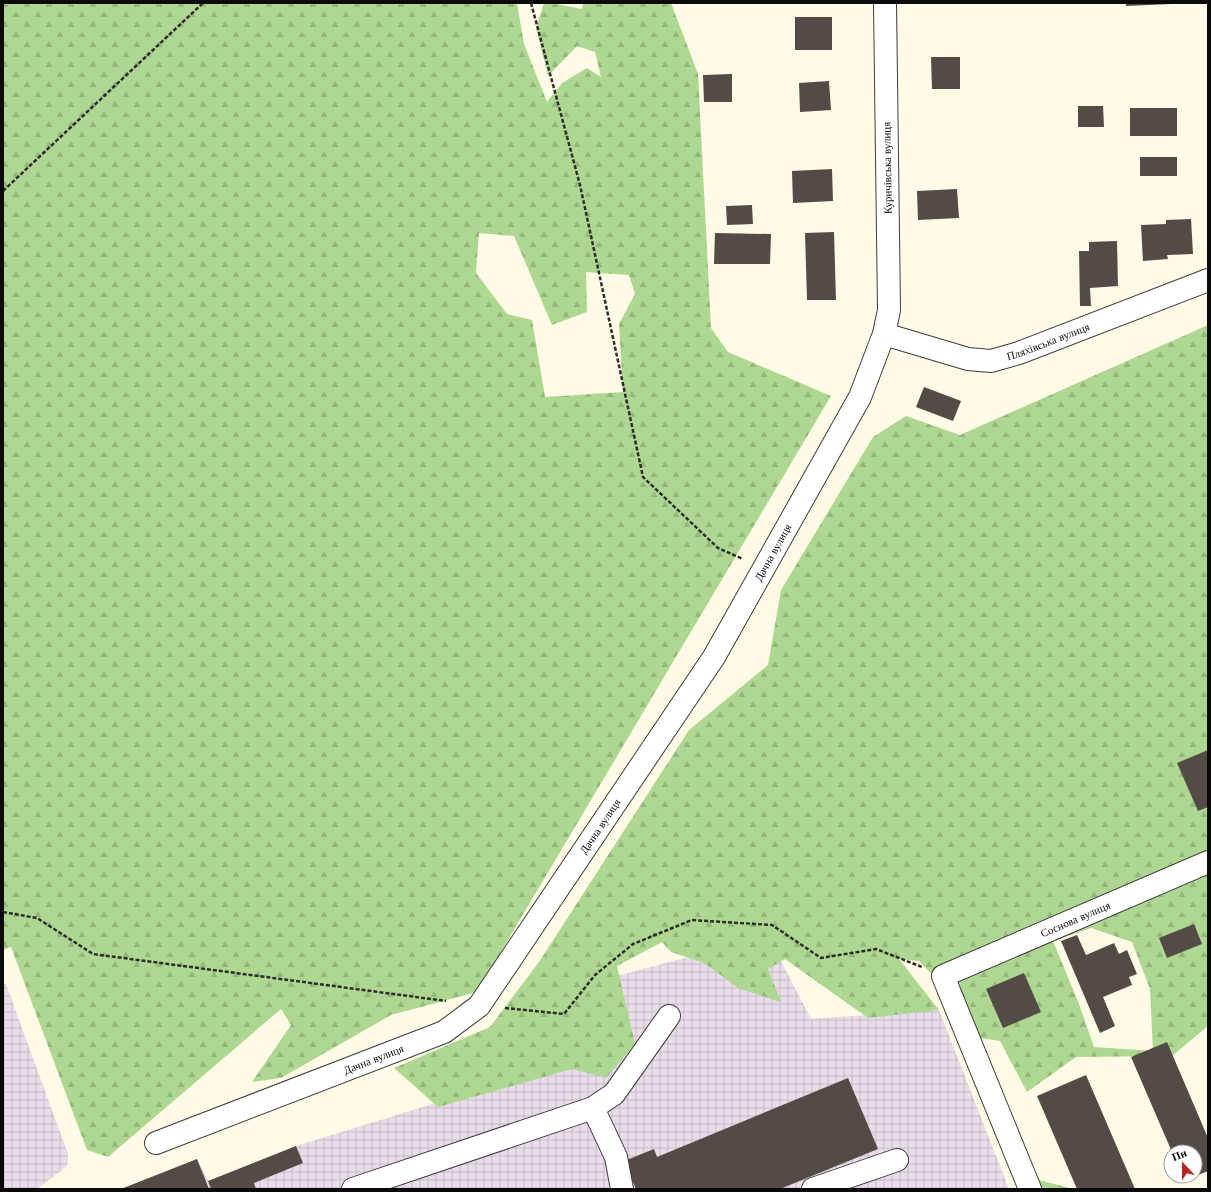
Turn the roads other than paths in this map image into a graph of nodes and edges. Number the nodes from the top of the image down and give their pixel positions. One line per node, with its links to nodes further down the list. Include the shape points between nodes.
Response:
1 (885, 3): 3 (street, Куричівська вулиця, via 888,310)
2 (1208, 280): 3 (street, Пляхівська вулиця, via 991,361 968,359)
3 (884, 334): 7 (street, Дачна вулиця, via 860,397 714,657 480,1006 444,1032)
4 (1208, 862): 13 (street, Соснова вулиця, via 943,976)
5 (669, 1016): 6 (street, via 614,1094)
6 (594, 1108): 9 (street); 11 (street, via 616,1157)
7 (156, 1143)
8 (897, 1160): 12 (street)
9 (392, 1183): 10 (street)
10 (353, 1189)
11 (622, 1189)
12 (813, 1189)
13 (1030, 1189)

